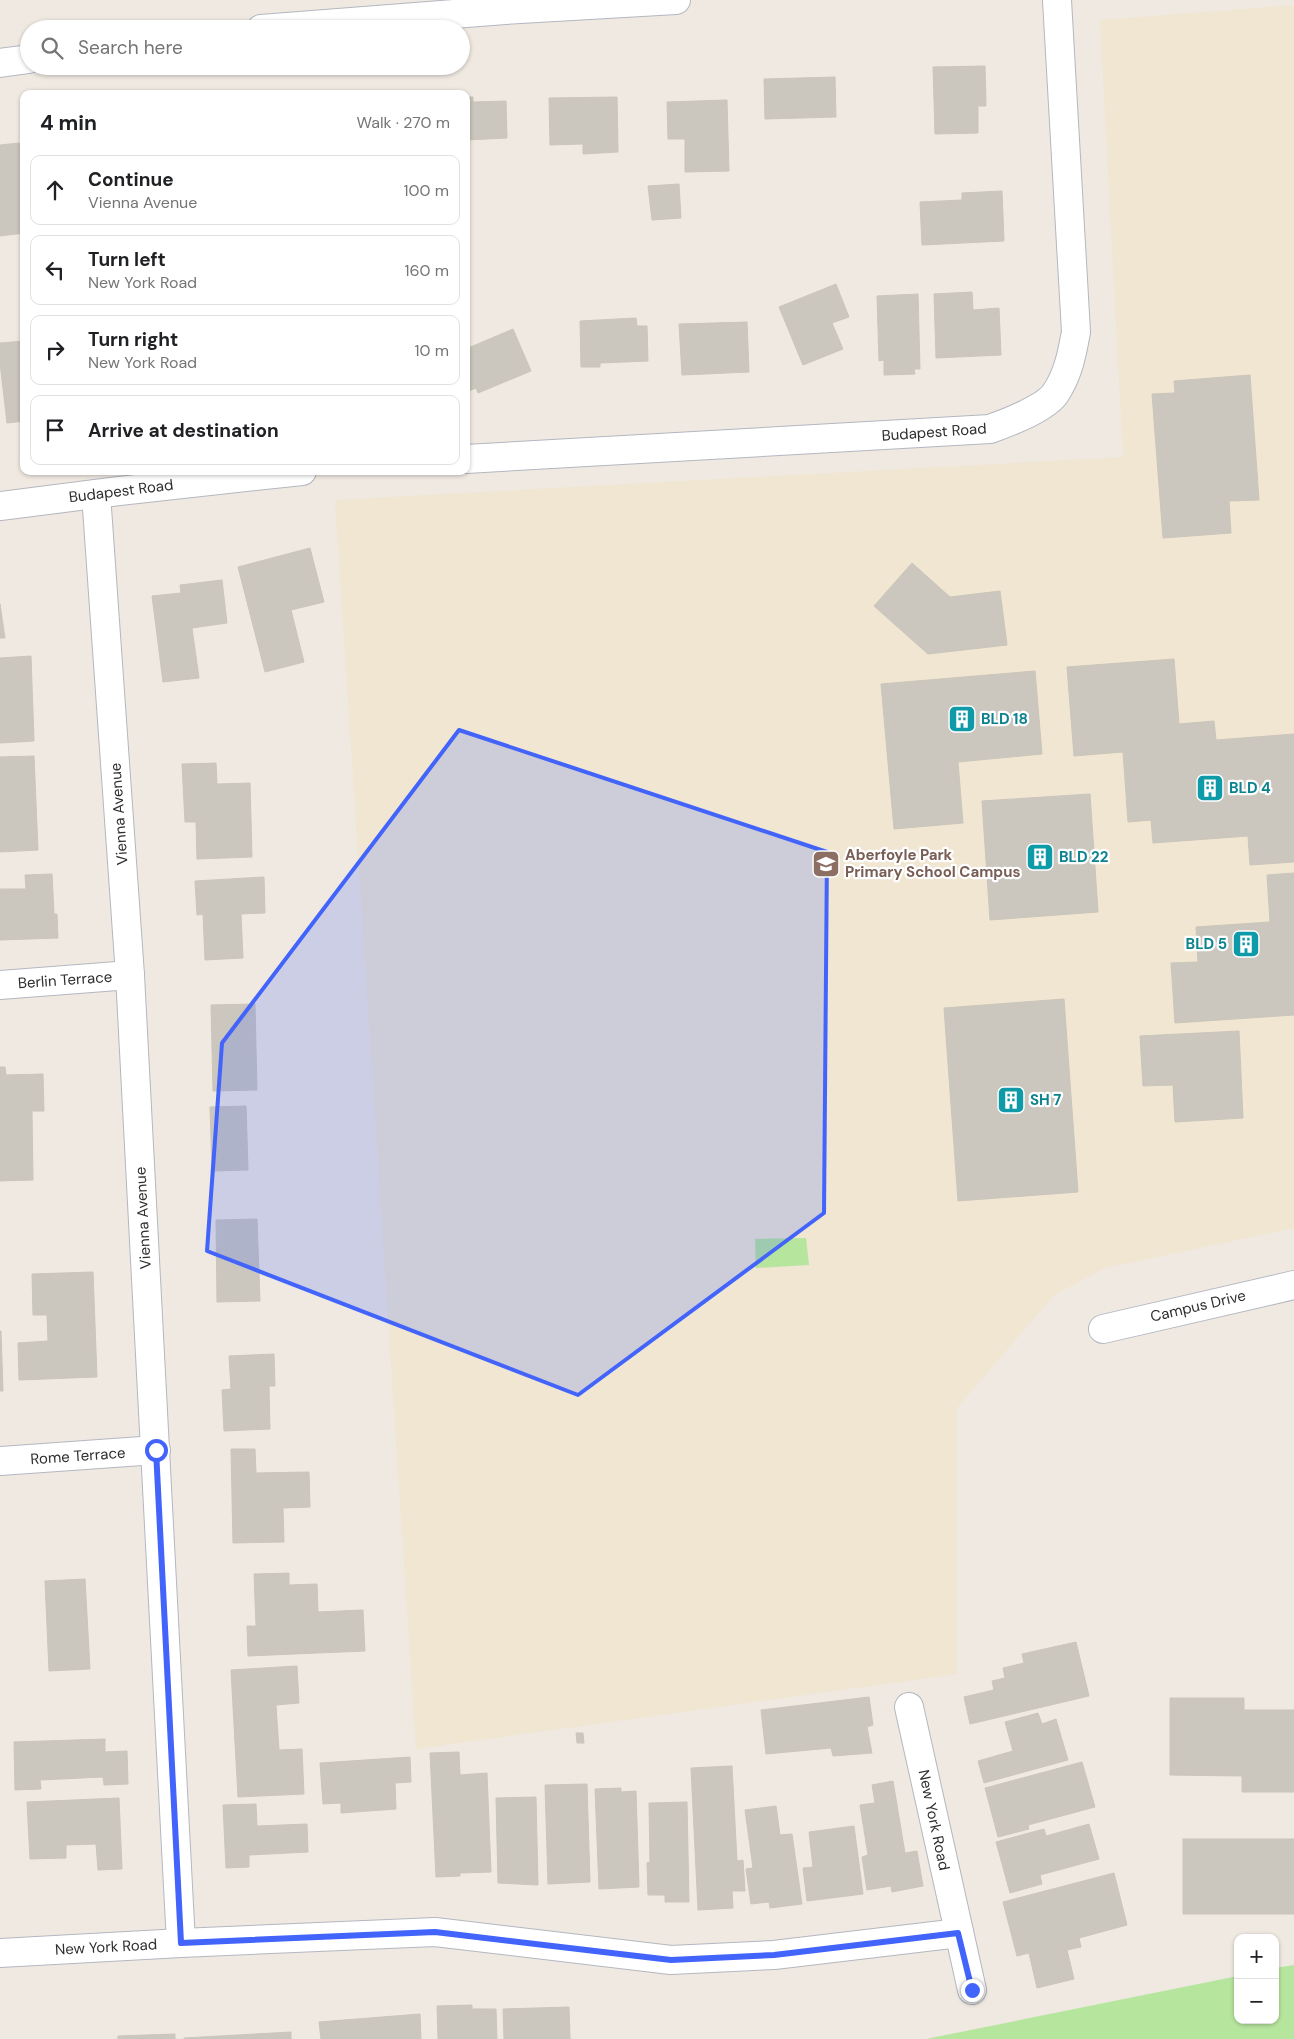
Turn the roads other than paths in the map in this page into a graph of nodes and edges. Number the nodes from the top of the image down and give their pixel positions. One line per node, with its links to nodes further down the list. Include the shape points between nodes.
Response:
1 (676, 0): 3 (street)
2 (1057, 0): 7 (street, Budapest Road, via 1076,332 1070,365 1054,396 1025,415 990,429)
3 (504, 5): 4 (street)
4 (352, 20)
5 (20, 60): 6 (street)
6 (0, 63)
7 (470, 459)
8 (266, 475): 9 (street, Budapest Road)
9 (96, 494): 10 (street, Budapest Road); 11 (street, Vienna Avenue)
10 (0, 506)
11 (130, 975): 12 (street, Berlin Terrace); 15 (street, Vienna Avenue)
12 (0, 985)
13 (1294, 1285): 14 (street, Campus Drive)
14 (1103, 1328)
15 (156, 1450): 16 (street, Rome Terrace); 19 (street, Vienna Avenue)
16 (0, 1461)
17 (909, 1707): 18 (street, New York Road)
18 (958, 1933): 19 (street, New York Road, via 774,1955 671,1960 435,1932); 21 (street, New York Road)
19 (181, 1943): 20 (street, New York Road)
20 (0, 1953)
21 (972, 1990)

